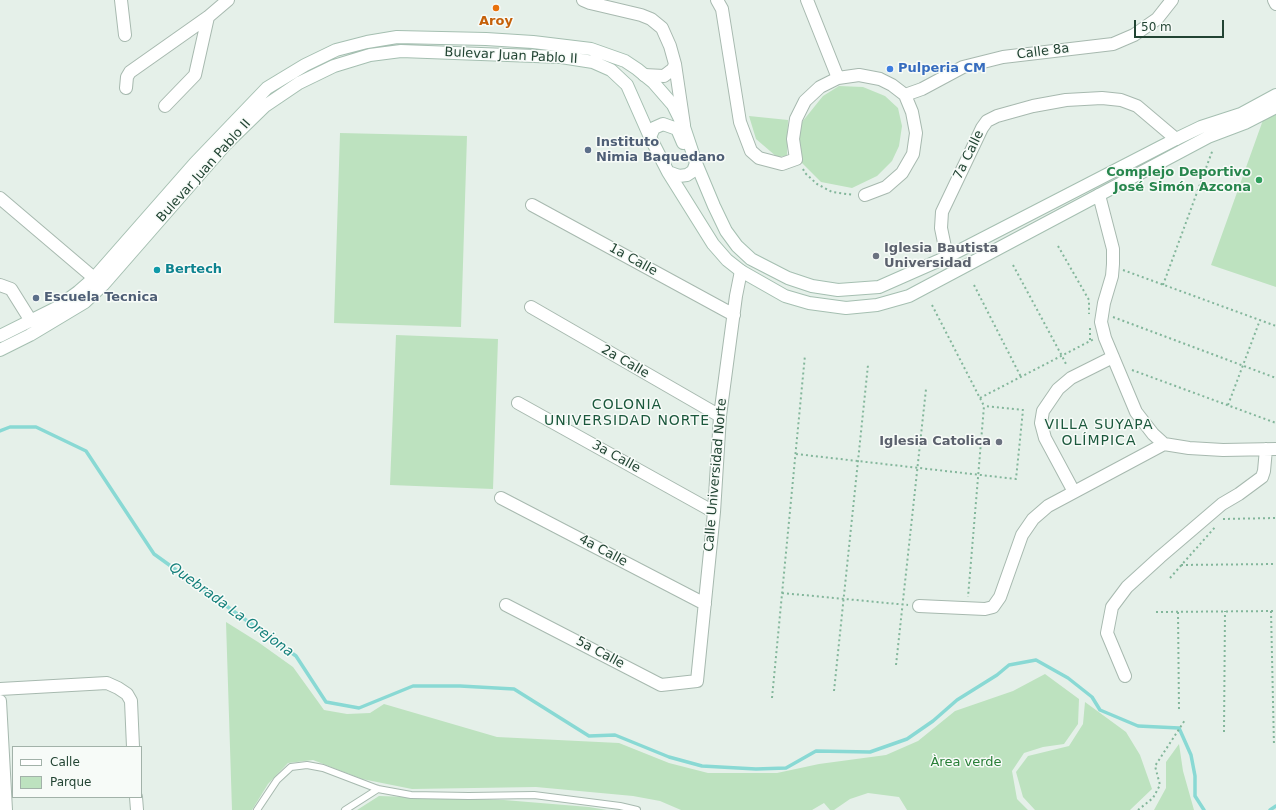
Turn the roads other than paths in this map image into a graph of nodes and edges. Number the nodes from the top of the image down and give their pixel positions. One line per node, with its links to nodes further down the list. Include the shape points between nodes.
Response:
1 (122, 0): 10 (street)
2 (228, 0): 9 (street)
3 (583, 0): 11 (street, via 651,19 662,28)
4 (717, 0): 13 (street, via 722,9 740,122 751,151 759,158 782,164 796,159 793,139 796,119 805,101 820,87)
5 (807, 0): 13 (street)
6 (1172, 0): 15 (street, Calle 8a, via 1157,19 1134,35 1113,44 1003,57 970,65)
7 (1274, 0): 8 (street)
8 (1276, 4)
9 (208, 17): 14 (street, via 130,72); 17 (street, via 195,75)
10 (125, 35)
11 (675, 64): 12 (street, via 664,76); 19 (street)
12 (644, 75): 19 (street, Bulevar Juan Pablo II, via 672,105); 31 (street, Bulevar Juan Pablo II, via 625,61 605,53 533,42 397,37 336,50 267,88 195,163)
13 (838, 78): 15 (street, via 859,75 880,79 892,84)
14 (126, 88)
15 (905, 95): 25 (street, via 916,133 913,154 902,173 886,187)
16 (1276, 95): 21 (street, Bulevar Juan Pablo II, via 1241,114)
17 (165, 106)
18 (1276, 107): 26 (street, Bulevar Juan Pablo II, via 1245,123 1208,137)
19 (684, 127): 22 (street, Bulevar Juan Pablo II)
20 (650, 136): 22 (street, via 654,128 663,124 668,125 677,129 684,144); 24 (street, Bulevar Juan Pablo II); 37 (street, Bulevar Juan Pablo II, via 627,85 611,70 593,62 562,57 401,51 370,55 334,66 299,83 265,106 248,122 85,302)
21 (1176, 138): 29 (street, Bulevar Juan Pablo II); 29 (street, 7a Calle, via 1137,106 1121,100 1102,98 1066,100 1033,106 987,121 942,212 941,228)
22 (692, 150): 23 (street, Bulevar Juan Pablo II)
23 (696, 163): 24 (street, via 693,171 687,175 679,176); 29 (street, Bulevar Juan Pablo II, via 726,231 736,246 750,259 788,278 812,286 838,290 879,287)
24 (668, 172): 30 (street, Bulevar Juan Pablo II, via 713,244)
25 (865, 194)
26 (1099, 195): 30 (street, Bulevar Juan Pablo II, via 909,296 877,305 846,308 809,303 785,296); 38 (street, via 1113,248 1112,276 1101,322)
27 (0, 198): 31 (street)
28 (532, 206): 34 (street, 1a Calle)
29 (947, 257)
30 (741, 271): 34 (street, Calle Universidad Norte)
31 (94, 278): 35 (street, Bulevar Juan Pablo II, via 56,308)
32 (0, 285): 35 (street, via 11,289)
33 (530, 307): 40 (street, 2a Calle)
34 (734, 315): 40 (street, Calle Universidad Norte)
35 (31, 321): 36 (street, Bulevar Juan Pablo II)
36 (0, 336)
37 (0, 350)
38 (1115, 361): 41 (street, via 1136,412); 43 (street, via 1072,378 1058,389 1043,411 1041,423 1045,438)
39 (518, 403): 45 (street, 3a Calle)
40 (720, 416): 45 (street, Calle Universidad Norte)
41 (1164, 444): 42 (street, via 1223,450); 43 (street)
42 (1271, 449): 49 (street, via 1262,476 1222,504 1160,557 1128,587 1112,607 1107,632)
43 (1074, 492): 48 (street, via 1048,506 1033,519 1022,536 1000,597 993,607 985,609)
44 (501, 498): 46 (street, 4a Calle)
45 (714, 512): 46 (street, Calle Universidad Norte)
46 (705, 604): 50 (street, Calle Universidad Norte)
47 (506, 605): 50 (street, 5a Calle, via 661,685)
48 (919, 606)
49 (1125, 676)
50 (697, 681)
51 (0, 688): 53 (street, via 107,683 127,694 131,702)
52 (0, 701): 57 (street)
53 (134, 746)
54 (378, 789): 56 (lane, via 411,795 534,795); 59 (lane, via 323,768 307,765 291,767 277,780); 60 (lane)
55 (136, 798): 58 (street)
56 (619, 808): 61 (lane)
57 (6, 810)
58 (137, 810)
59 (257, 810)
60 (345, 810)
61 (637, 810)

